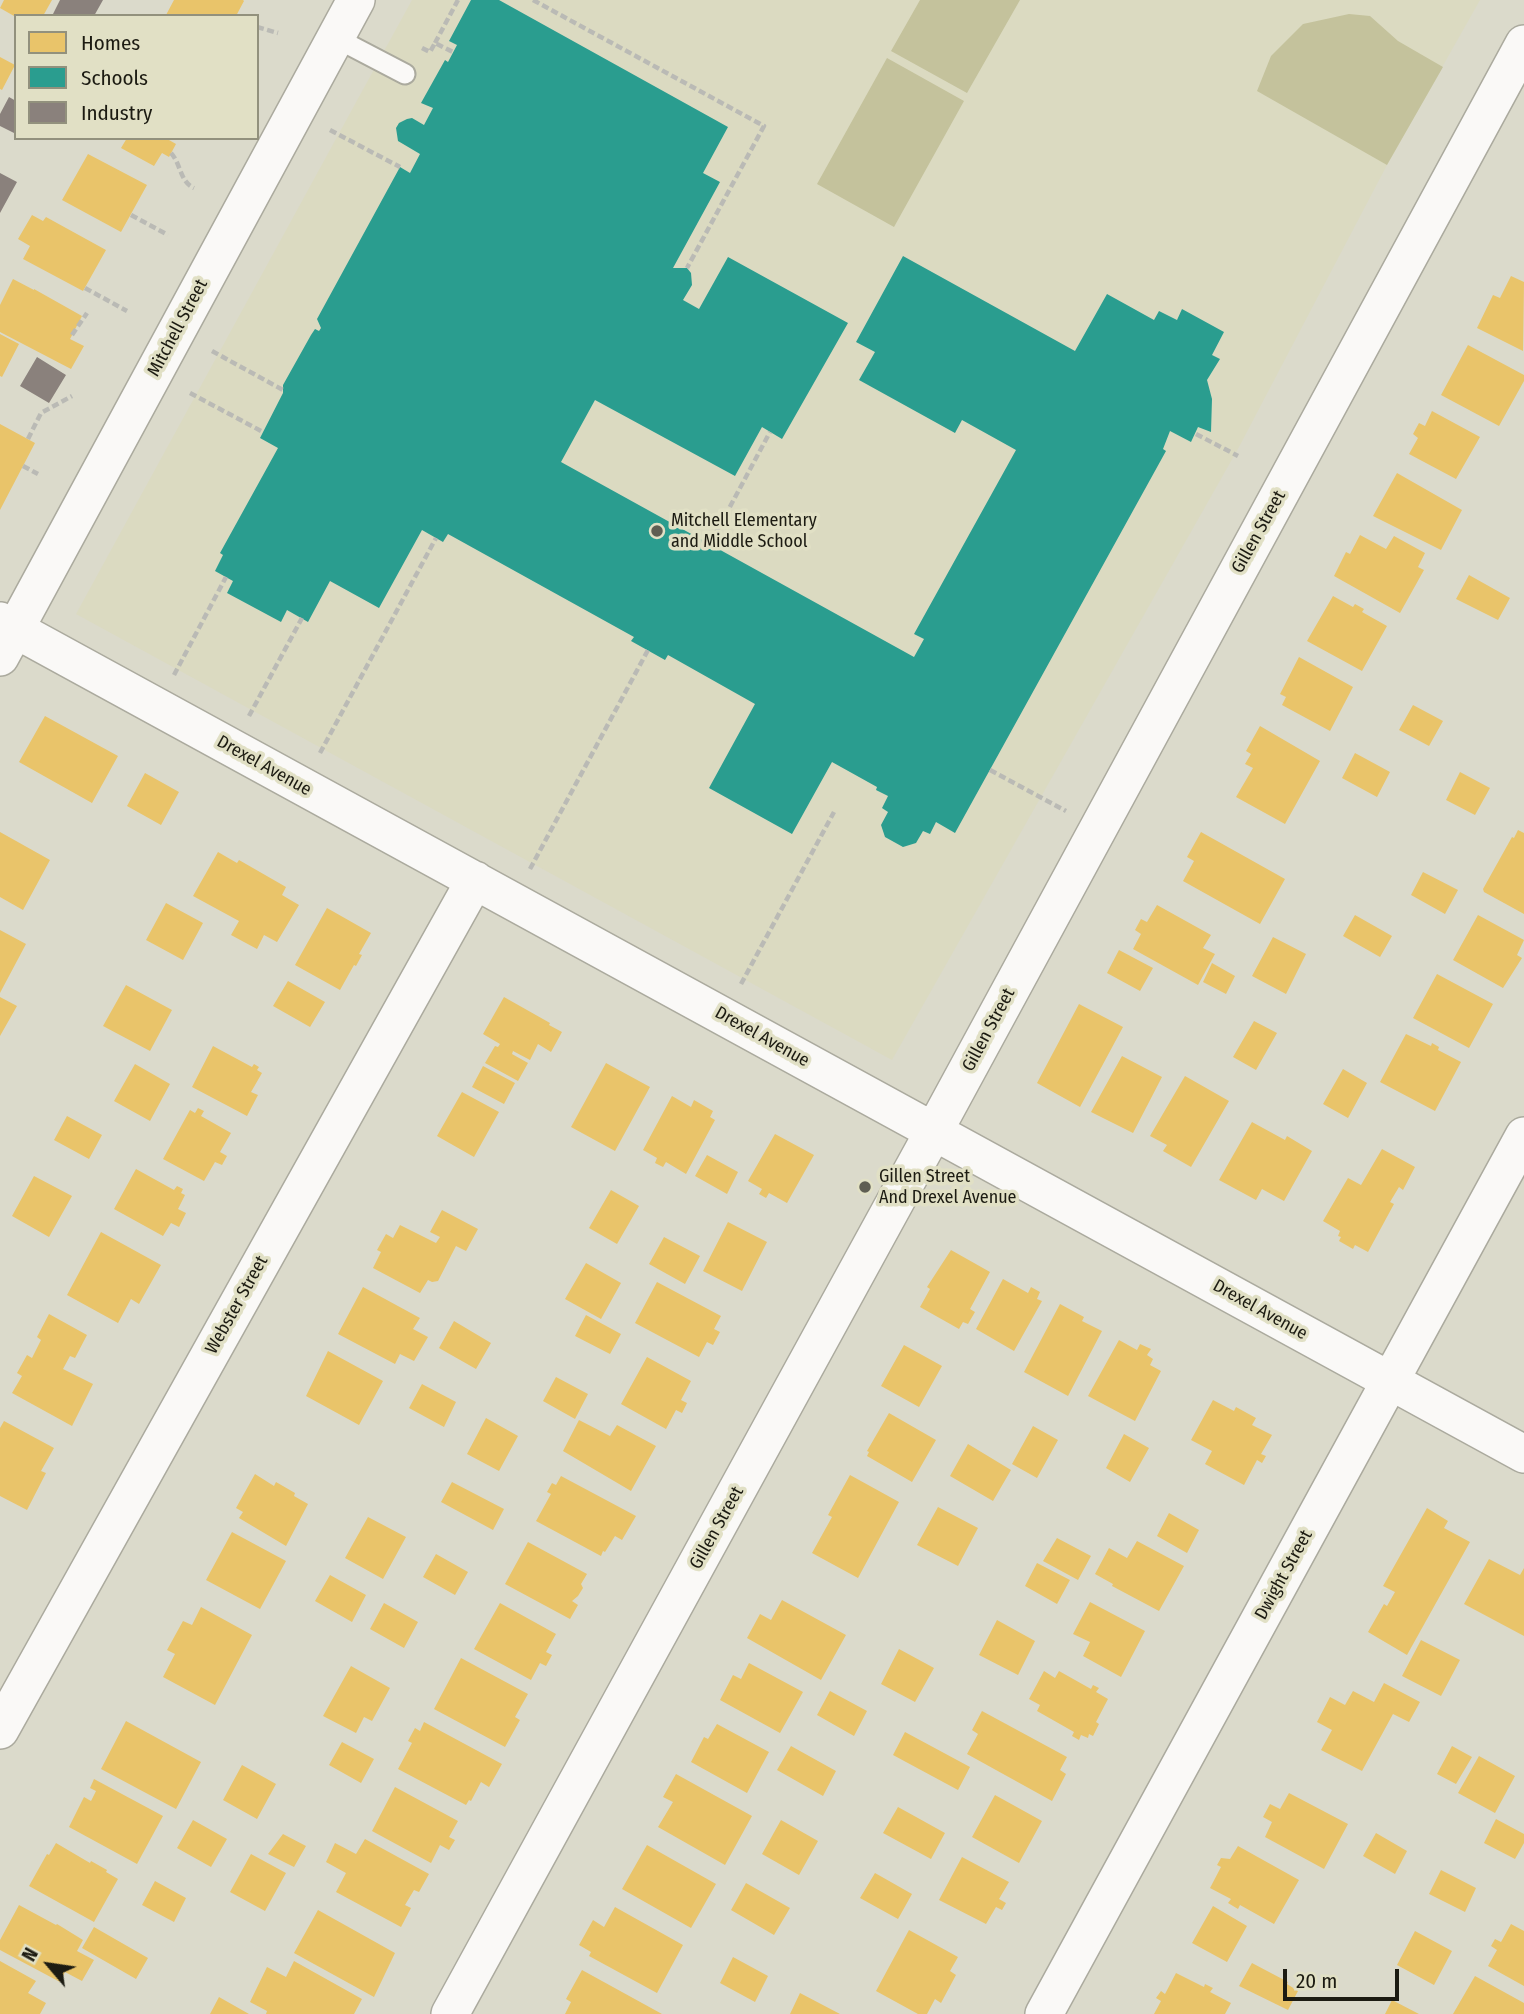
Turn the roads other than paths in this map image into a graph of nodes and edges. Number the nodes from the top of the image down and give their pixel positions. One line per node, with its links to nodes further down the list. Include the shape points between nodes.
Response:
1 (356, 0): 2 (street, Mitchell Street)
2 (336, 38): 4 (lane); 5 (street, Mitchell Street)
3 (1524, 44): 7 (street, Gillen Street)
4 (405, 74)
5 (5, 636): 6 (street, Drexel Avenue, via 156,707)
6 (475, 880): 7 (street, Drexel Avenue); 11 (street, Webster Street)
7 (934, 1131): 9 (street, Drexel Avenue); 12 (street, Gillen Street)
8 (1524, 1136): 9 (street, Dwight Street)
9 (1391, 1381): 10 (street, Drexel Avenue); 13 (street, Dwight Street)
10 (1524, 1454)
11 (0, 1730)
12 (450, 2014)
13 (1044, 2014)

